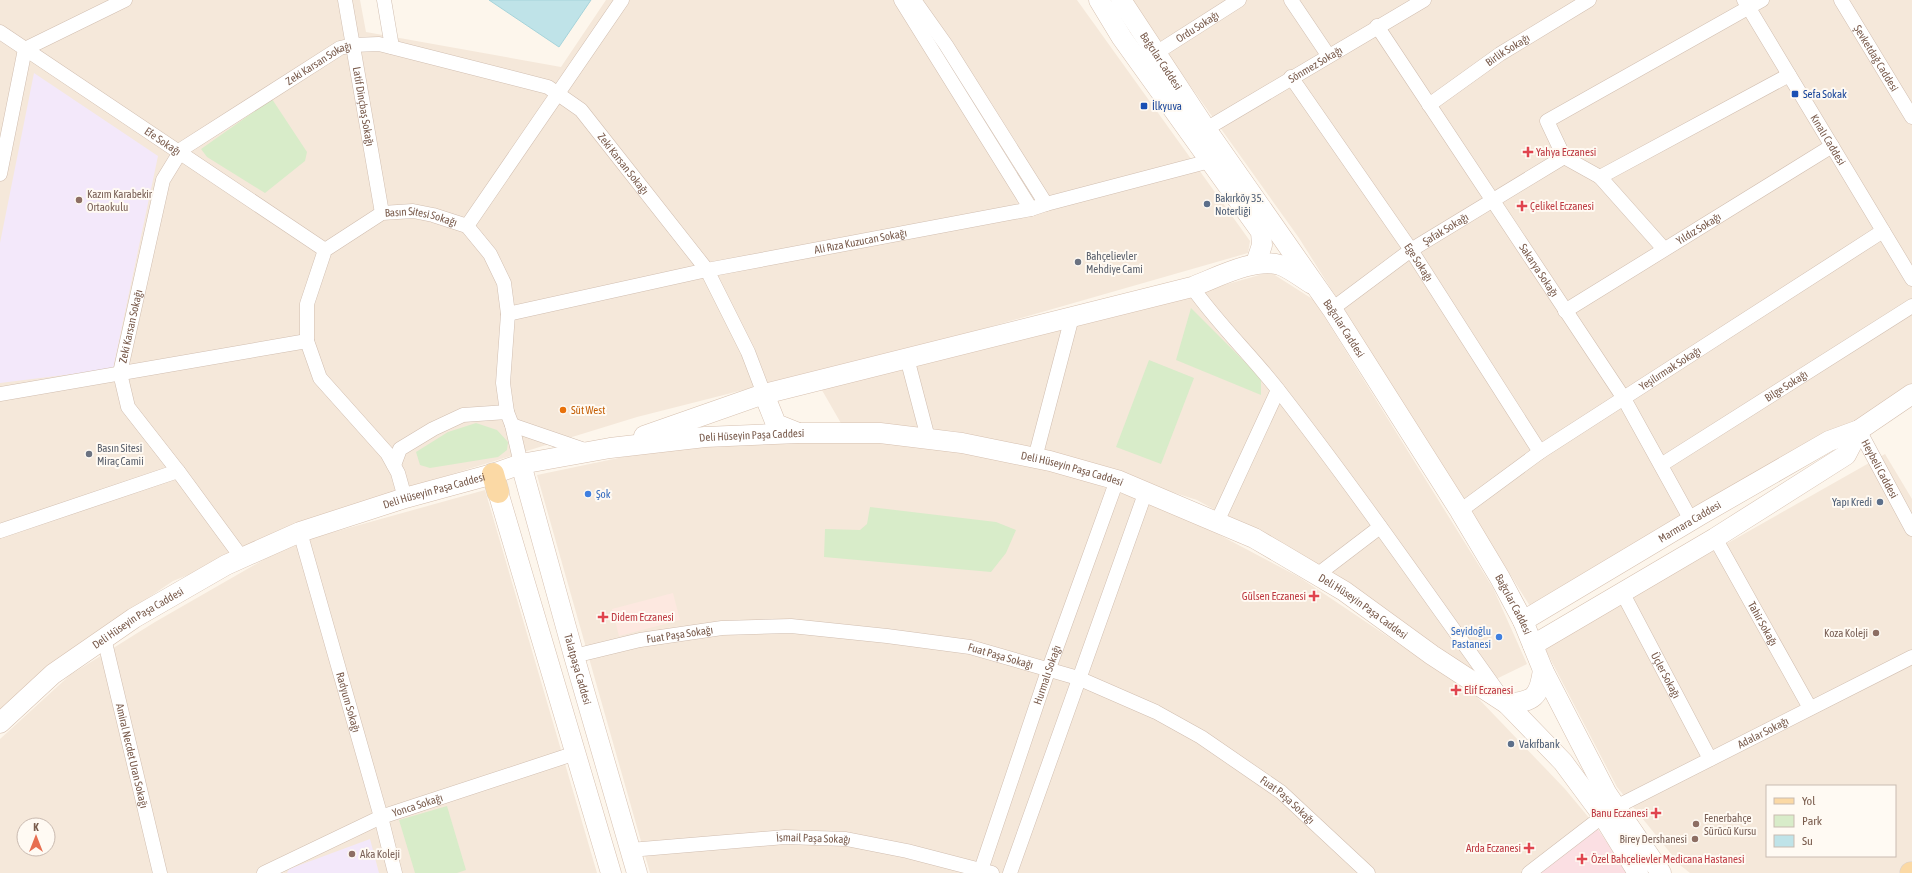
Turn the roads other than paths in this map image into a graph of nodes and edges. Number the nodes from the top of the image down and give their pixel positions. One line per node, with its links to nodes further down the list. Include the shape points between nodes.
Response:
1 (124, 0): 19 (street)
2 (345, 0): 17 (street, Latif Dinçbaş Sokağı)
3 (384, 0): 18 (street)
4 (622, 0): 24 (street)
5 (1098, 0): 31 (main road)
6 (1121, 0): 20 (main road, Bağcılar Caddesi)
7 (1239, 0): 20 (street, Ordu Sokağı)
8 (1291, 0): 21 (street)
9 (1424, 0): 15 (street, Sönmez Sokağı)
10 (1590, 0): 25 (street, Birlik Sokağı, via 1500,54)
11 (1762, 0): 14 (street)
12 (1841, 0): 26 (street, Şevketdağ Caddesi)
13 (906, 1): 35 (street, via 946,45); 36 (street)
14 (1746, 4): 22 (street, Kınalı Caddesi); 30 (street, via 1547,121)
15 (1377, 26): 21 (street, Sönmez Sokağı); 25 (street, Sakarya Sokağı)
16 (0, 32): 19 (street, Efe Sokağı)
17 (353, 45): 18 (street, Zeki Karsan Sokağı, via 379,44); 29 (street, Zeki Karsan Sokağı, via 340,48); 37 (street, Latif Dinçbaş Sokağı)
18 (392, 47): 24 (street, Zeki Karsan Sokağı, via 548,87)
19 (25, 49): 29 (street, Efe Sokağı); 32 (street)
20 (1156, 53): 27 (main road, Bağcılar Caddesi)
21 (1328, 55): 23 (street, Sönmez Sokağı)
22 (1789, 75): 28 (street, Kınalı Caddesi); 33 (street)
23 (1291, 78): 27 (street, Sönmez Sokağı); 42 (street, Ege Sokağı)
24 (558, 94): 38 (street); 44 (street, Zeki Karsan Sokağı, via 581,110)
25 (1429, 105): 34 (street, Sakarya Sokağı)
26 (1912, 117)
27 (1206, 128): 47 (main road, Bağcılar Caddesi)
28 (1832, 146): 39 (street, Kınalı Caddesi); 40 (street, Yıldız Sokağı)
29 (180, 152): 41 (street, Efe Sokağı); 55 (street, Zeki Karsan Sokağı, via 163,180)
30 (1564, 157): 33 (street); 34 (street, Şafak Sokağı)
31 (1210, 161): 35 (street, Ali Rıza Kuzucan Sokağı); 43 (main road, via 1261,232 1262,246)
32 (0, 174)
33 (1600, 177): 40 (street)
34 (1492, 201): 42 (street, Şafak Sokağı); 50 (street, Sakarya Sokağı)
35 (1046, 204): 36 (street, Ali Rıza Kuzucan Sokağı)
36 (1031, 209): 44 (street, Ali Rıza Kuzucan Sokağı)
37 (382, 213): 38 (street, Basın Sitesi Sokağı, via 413,211 433,214); 41 (street, Basın Sitesi Sokağı)
38 (467, 226): 51 (street, Basın Sitesi Sokağı, via 490,254 504,283)
39 (1883, 231): 45 (street, Kınalı Caddesi); 60 (street, Yeşilırmak Sokağı)
40 (1664, 249): 50 (street, Yıldız Sokağı)
41 (326, 250): 53 (street, via 307,304)
42 (1411, 250): 49 (street, Şafak Sokağı); 67 (street, Ege Sokağı)
43 (1256, 263): 46 (main road); 47 (main road, via 1281,265)
44 (707, 270): 51 (street, Ali Rıza Kuzucan Sokağı); 58 (street, Zeki Karsan Sokağı, via 748,352)
45 (1912, 279)
46 (1192, 287): 52 (main road); 56 (street, Bağcılar Caddesi, via 1206,307)
47 (1318, 289): 49 (main road, Bağcılar Caddesi)
48 (1912, 306): 71 (street, Bilge Sokağı)
49 (1332, 309): 77 (main road, Bağcılar Caddesi)
50 (1565, 311): 60 (street, Sakarya Sokağı)
51 (508, 314): 61 (street, Basın Sitesi Sokağı, via 503,382)
52 (1072, 317): 54 (main road); 68 (street)
53 (307, 341): 55 (street); 70 (street, via 320,378 387,453)
54 (908, 358): 58 (main road); 65 (street)
55 (120, 373): 57 (street); 72 (street, Zeki Karsan Sokağı, via 128,407)
56 (1278, 390): 79 (street); 80 (street, Bağcılar Caddesi)
57 (0, 394)
58 (764, 394): 64 (main road, via 776,424); 66 (main road)
59 (1912, 394): 63 (main road)
60 (1623, 397): 67 (street, Yeşilırmak Sokağı); 71 (street, Sakarya Sokağı)
61 (507, 412): 62 (street, Basın Sitesi Sokağı); 70 (street, via 462,415 433,428 400,449)
62 (512, 425): 66 (street); 69 (street, Basın Sitesi Sokağı)
63 (1859, 430): 78 (main road, Marmara Caddesi, via 1829,441); 81 (street, Heybeli Caddesi); 84 (main road, via 1846,455)
64 (799, 433): 65 (main road, Deli Hüseyin Paşa Caddesi, via 880,433); 66 (main road, Deli Hüseyin Paşa Caddesi, via 705,437)
65 (928, 438): 68 (main road, Deli Hüseyin Paşa Caddesi)
66 (600, 450): 69 (main road, Deli Hüseyin Paşa Caddesi)
67 (1540, 452): 77 (street, Yeşilırmak Sokağı)
68 (1035, 458): 73 (main road, Deli Hüseyin Paşa Caddesi)
69 (521, 464): 74 (main road, Deli Hüseyin Paşa Caddesi); 91 (main road, Talatpaşa Caddesi)
70 (394, 465): 76 (street)
71 (1661, 465): 78 (street, Sakarya Sokağı)
72 (178, 471): 82 (street); 85 (street, Zeki Karsan Sokağı)
73 (1117, 480): 75 (main road, Deli Hüseyin Paşa Caddesi); 94 (street, Hurmalı Sokağı)
74 (495, 483): 76 (main road, Deli Hüseyin Paşa Caddesi); 99 (main road)
75 (1146, 491): 79 (main road, Deli Hüseyin Paşa Caddesi); 95 (street)
76 (405, 498): 83 (main road, Deli Hüseyin Paşa Caddesi)
77 (1460, 511): 88 (main road, Bağcılar Caddesi)
78 (1691, 520): 88 (main road, Marmara Caddesi)
79 (1217, 522): 86 (main road, Deli Hüseyin Paşa Caddesi, via 1254,538)
80 (1380, 527): 86 (street); 96 (street, Bağcılar Caddesi)
81 (1912, 529)
82 (0, 531)
83 (300, 532): 85 (main road, Deli Hüseyin Paşa Caddesi); 102 (street, Radyum Sokağı)
84 (1715, 538): 87 (main road); 97 (street, Tahir Sokağı)
85 (242, 558): 89 (main road, Deli Hüseyin Paşa Caddesi, via 134,618)
86 (1317, 575): 96 (main road, Deli Hüseyin Paşa Caddesi, via 1344,590 1432,654)
87 (1622, 592): 90 (main road); 100 (street, Üçler Sokağı)
88 (1523, 621): 90 (main road, Bağcılar Caddesi)
89 (104, 638): 98 (main road, Deli Hüseyin Paşa Caddesi, via 53,674); 105 (street, Amiral Necdet Uran Sokağı)
90 (1533, 645): 93 (main road, Bağcılar Caddesi)
91 (574, 656): 94 (street, Fuat Paşa Sokağı, via 640,640 722,628 791,626 970,647); 103 (main road, Talatpaşa Caddesi)
92 (1912, 657): 97 (street, Adalar Sokağı)
93 (1543, 670): 96 (main road, via 1538,692 1531,699); 101 (main road, Bağcılar Caddesi)
94 (1048, 671): 95 (street, Fuat Paşa Sokağı); 104 (street, Hurmalı Sokağı)
95 (1078, 678): 110 (street); 111 (street, Fuat Paşa Sokağı, via 1156,712 1201,737 1281,792)
96 (1507, 704): 101 (main road, Bağcılar Caddesi)
97 (1810, 708): 100 (street, Adalar Sokağı)
98 (0, 721)
99 (576, 752): 102 (street, Yonca Sokağı); 108 (main road)
100 (1710, 759): 101 (street, Adalar Sokağı)
101 (1609, 812): 112 (street, Adalar Sokağı); 113 (main road, Bağcılar Caddesi); 114 (main road, Bağcılar Caddesi)
102 (381, 817): 106 (street, Yonca Sokağı); 107 (street, Radyum Sokağı)
103 (630, 850): 104 (street, İsmail Paşa Sokağı, via 786,837 846,839 907,851); 109 (main road, Talatpaşa Caddesi)
104 (987, 872)
105 (160, 873)
106 (264, 873)
107 (395, 873)
108 (611, 873)
109 (637, 873)
110 (1010, 873)
111 (1368, 873)
112 (1529, 873)
113 (1638, 873)
114 (1660, 873)

